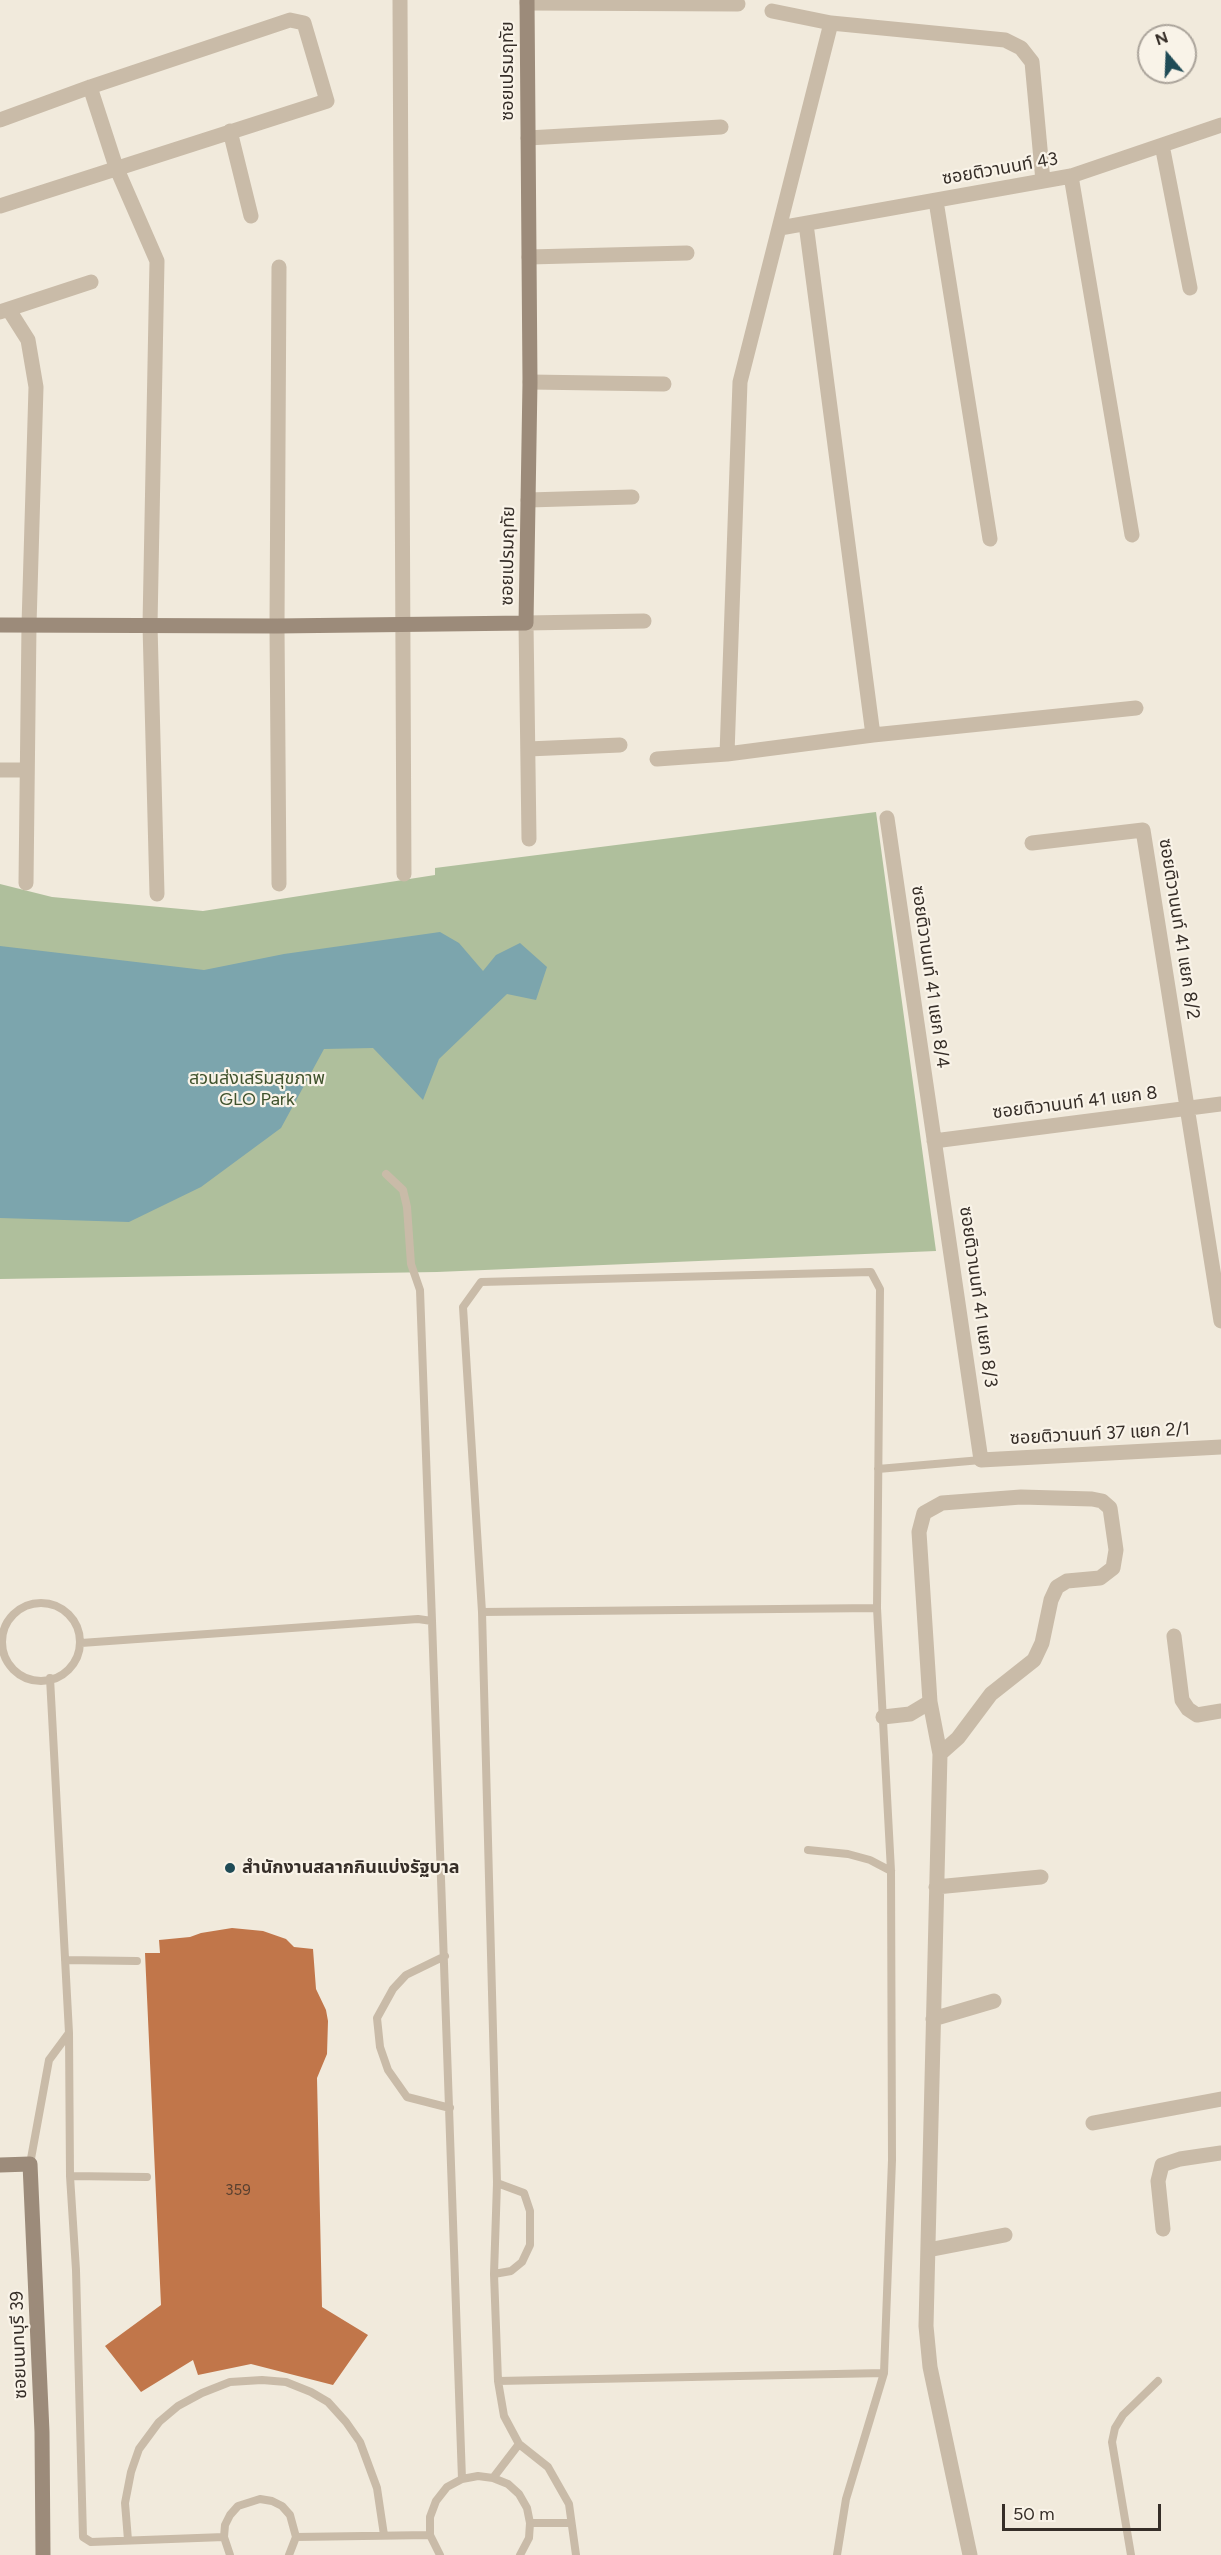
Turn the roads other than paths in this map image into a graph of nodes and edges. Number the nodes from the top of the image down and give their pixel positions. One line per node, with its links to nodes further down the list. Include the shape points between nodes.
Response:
1 (400, 0): 36 (street)
2 (527, 2): 3 (street); 11 (street, ซอยเปรมฤทัย)
3 (738, 4)
4 (772, 11): 5 (street)
5 (831, 23): 15 (street, via 1005,40 1021,48 1032,62); 20 (street)
6 (90, 87): 7 (street); 10 (street, via 290,20 304,23 327,101); 13 (street)
7 (0, 120)
8 (1221, 125): 12 (street, ซอยติวานนท์ 43)
9 (721, 127): 11 (street)
10 (230, 131): 13 (street); 18 (street)
11 (528, 138): 22 (street, ซอยเปรมฤทัย)
12 (1162, 145): 14 (street, ซอยติวานนท์ 43); 25 (street)
13 (116, 167): 17 (street); 38 (street, via 157,261)
14 (1071, 176): 15 (street, ซอยติวานนท์ 43); 31 (street)
15 (1042, 181): 16 (street, ซอยติวานนท์ 43)
16 (936, 201): 19 (street, ซอยติวานนท์ 43); 32 (street)
17 (0, 206)
18 (251, 216)
19 (806, 224): 20 (street, ซอยติวานนท์ 43); 41 (street)
20 (780, 228): 44 (street, via 740,382)
21 (687, 253): 22 (street)
22 (529, 256): 27 (street, ซอยเปรมฤทัย)
23 (279, 267): 39 (street)
24 (91, 282): 26 (street)
25 (1190, 288)
26 (4, 311): 35 (street, via 28,340 36,387)
27 (530, 382): 28 (street); 30 (street, ซอยเปรมฤทัย)
28 (664, 384)
29 (632, 497): 30 (street)
30 (528, 500): 34 (street, ซอยเปรมฤทัย)
31 (1132, 535)
32 (990, 539)
33 (644, 621): 34 (street)
34 (526, 623): 36 (street, ซอยเปรมฤทัย); 43 (street)
35 (29, 625): 37 (street, ซอยเปรมฤทัย); 38 (street, ซอยเปรมฤทัย); 47 (street)
36 (403, 625): 39 (street, ซอยเปรมฤทัย); 51 (street)
37 (0, 626)
38 (150, 626): 39 (street, ซอยเปรมฤทัย); 54 (street)
39 (277, 626): 53 (street)
40 (1136, 708): 41 (street)
41 (873, 735): 44 (street)
42 (620, 745): 43 (street)
43 (528, 749): 49 (street)
44 (727, 754): 45 (street)
45 (657, 759)
46 (0, 770): 47 (street)
47 (27, 770): 52 (street)
48 (887, 818): 57 (street, ซอยติวานนท์ 41 แยก 8/4)
49 (529, 839)
50 (1032, 843): 56 (street, ซอยติวานนท์ 41 แยก 8/2, via 1143,830)
51 (404, 874)
52 (26, 883)
53 (279, 884)
54 (157, 894)
55 (1221, 1104): 56 (street, ซอยติวานนท์ 41 แยก 8)
56 (1188, 1108): 57 (street, ซอยติวานนท์ 41 แยก 8); 59 (street)
57 (934, 1141): 61 (street, ซอยติวานนท์ 41 แยก 8/3)
58 (386, 1174): 65 (lane, via 403,1190 411,1264 420,1290)
59 (1221, 1321)
60 (1221, 1447): 61 (street, ซอยติวานนท์ 37 แยก 2/1)
61 (981, 1460): 62 (lane)
62 (879, 1469): 63 (lane); 64 (lane, via 880,1289 871,1272 481,1282 463,1307)
63 (878, 1608): 64 (lane); 72 (lane)
64 (482, 1612): 92 (lane)
65 (432, 1621): 68 (lane); 78 (lane)
66 (2, 1625): 68 (lane, via 22,1608 49,1604 72,1617); 69 (lane, via 2,1650 14,1671 36,1682)
67 (1174, 1636): 71 (street, via 1182,1700 1197,1715)
68 (81, 1643): 69 (lane, via 71,1668 61,1677)
69 (50, 1678): 79 (lane)
70 (930, 1702): 72 (street, via 910,1714); 73 (street); 73 (street, via 919,1532 924,1514 942,1503 1021,1497 1092,1499 1110,1508 1116,1550 1113,1568 1100,1578 1067,1581 1057,1587 1034,1660 991,1694 958,1738)
71 (1221, 1711)
72 (883, 1717): 75 (lane)
73 (940, 1754): 77 (street)
74 (808, 1850): 75 (lane, via 848,1854)
75 (891, 1871): 97 (lane, via 892,2160)
76 (1041, 1877): 77 (street)
77 (936, 1887): 82 (street)
78 (445, 1956): 85 (lane); 85 (lane, via 406,1975 377,2018 380,2047 388,2070 407,2097)
79 (65, 1960): 80 (lane); 83 (lane)
80 (137, 1961)
81 (994, 2001): 82 (street)
82 (933, 2019): 95 (street)
83 (69, 2033): 88 (lane, via 49,2060); 90 (lane)
84 (1221, 2099): 86 (street)
85 (450, 2108): 102 (lane)
86 (1093, 2123)
87 (1221, 2152): 93 (street, via 1162,2165 1158,2181)
88 (30, 2164): 89 (street); 110 (street, ซอยนนทบุรี 39, via 42,2432)
89 (0, 2165)
90 (70, 2176): 91 (lane); 109 (lane, via 83,2537 91,2542)
91 (147, 2177)
92 (497, 2183): 96 (lane); 96 (lane, via 524,2193 530,2211 530,2245 522,2262 511,2271)
93 (1163, 2229)
94 (1005, 2235): 95 (street)
95 (928, 2250): 117 (street, via 926,2326 930,2367)
96 (494, 2274): 98 (lane)
97 (884, 2373): 98 (lane); 116 (lane, via 846,2499)
98 (498, 2381): 100 (lane, via 504,2416)
99 (1158, 2381): 118 (lane, via 1114,2428 1112,2442)
100 (519, 2444): 101 (lane); 104 (lane, via 548,2467 568,2504)
101 (493, 2478): 102 (lane); 103 (lane, via 519,2494)
102 (462, 2479): 106 (lane, via 447,2487 436,2501 430,2517)
103 (530, 2523): 104 (lane); 114 (lane, via 529,2538)
104 (571, 2523): 115 (lane)
105 (384, 2535): 106 (lane); 108 (lane); 109 (lane, via 374,2478 360,2442 346,2422 328,2402 311,2392 286,2382 262,2380 230,2382 202,2393 159,2422 139,2450 131,2472 125,2503)
106 (430, 2535): 113 (lane)
107 (224, 2537): 108 (lane, via 225,2525 238,2506 260,2499 282,2506 290,2515); 109 (lane); 111 (lane)
108 (296, 2537): 112 (lane)
109 (128, 2540)
110 (43, 2555)
111 (230, 2555)
112 (289, 2555)
113 (440, 2555)
114 (520, 2555)
115 (576, 2555)
116 (837, 2555)
117 (970, 2555)
118 (1131, 2555)

